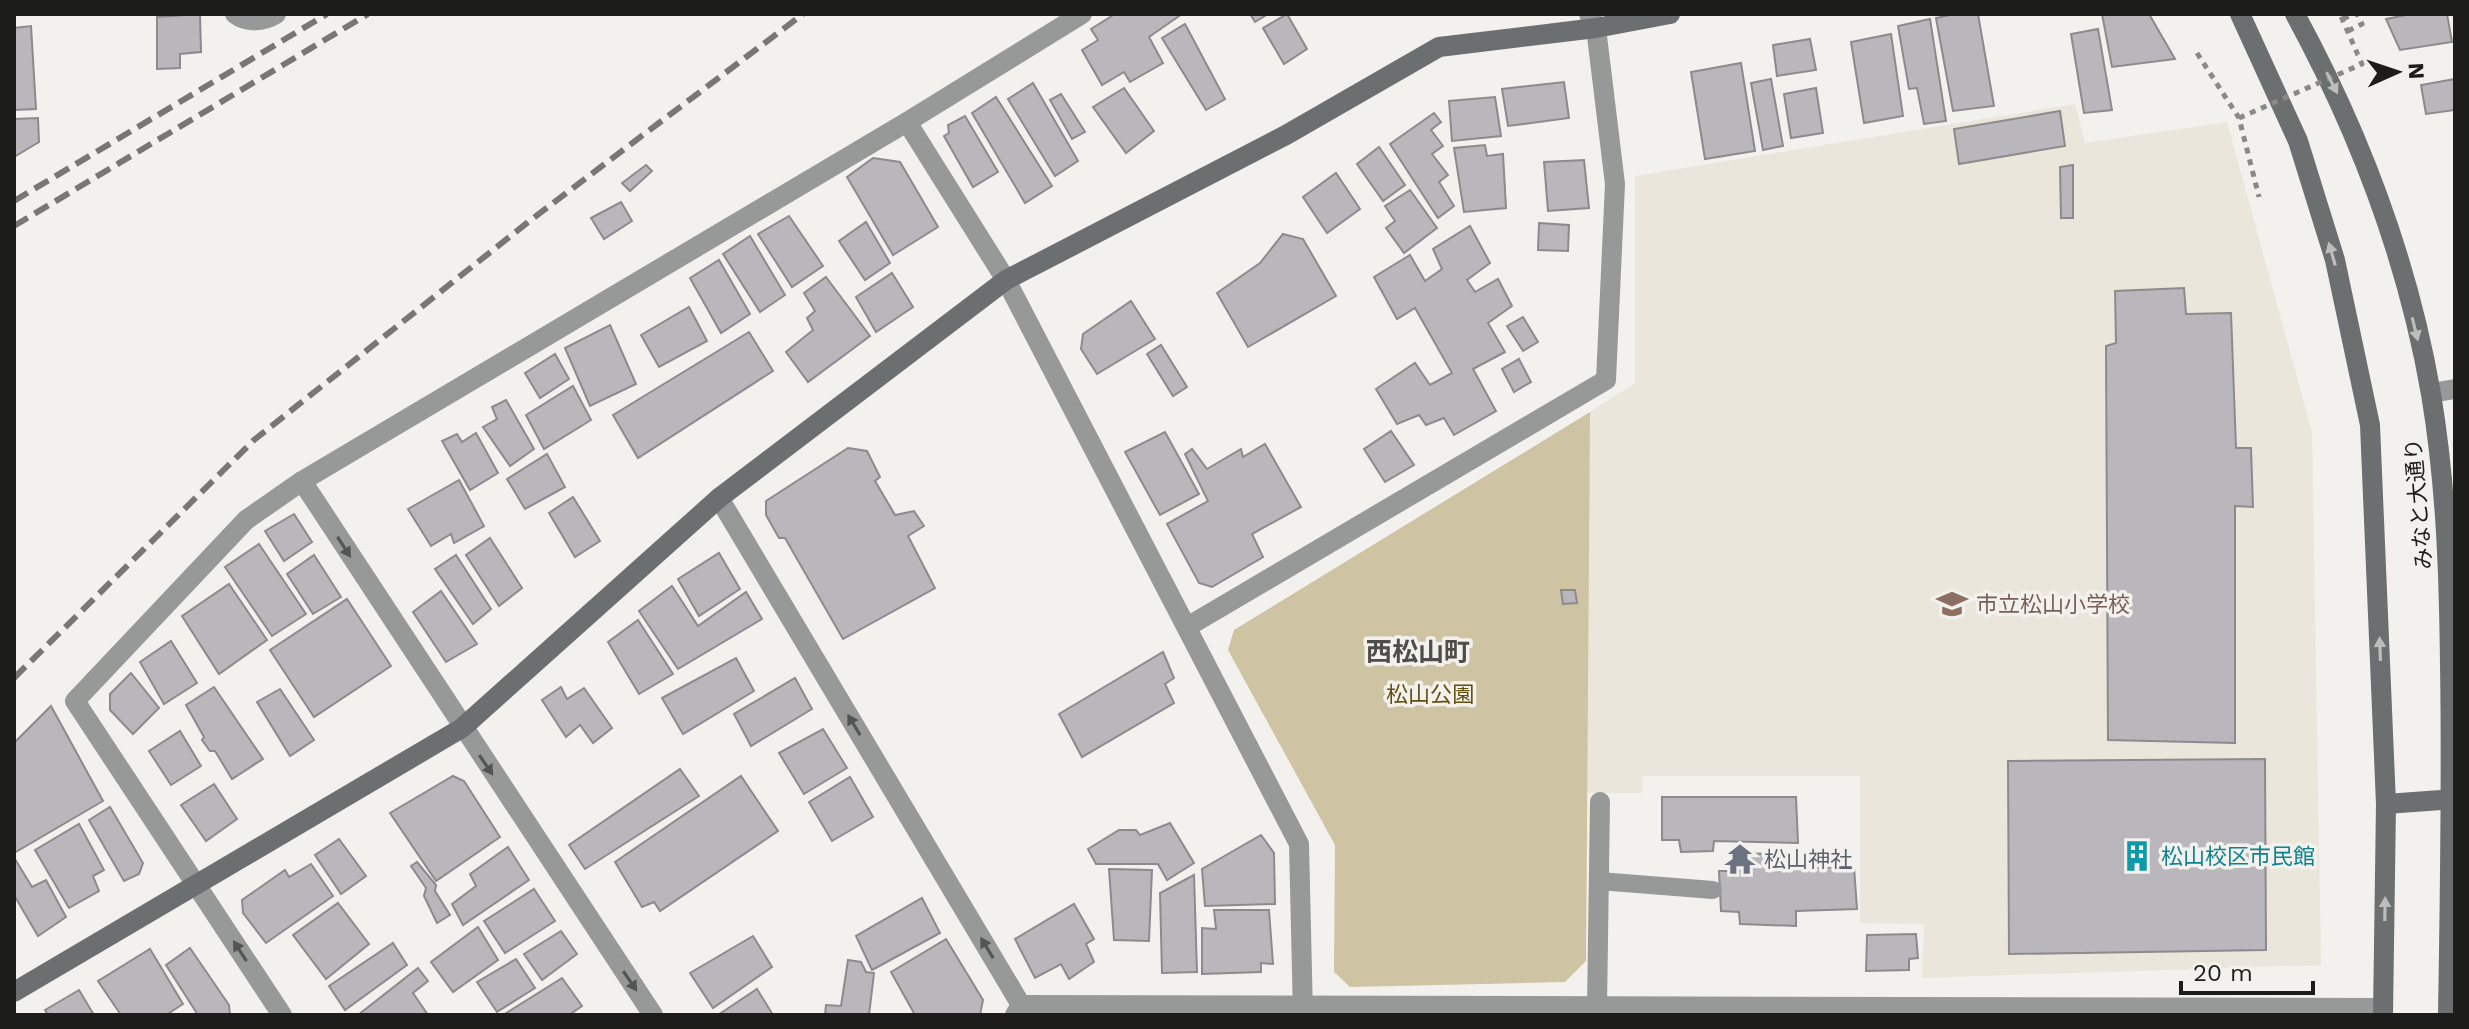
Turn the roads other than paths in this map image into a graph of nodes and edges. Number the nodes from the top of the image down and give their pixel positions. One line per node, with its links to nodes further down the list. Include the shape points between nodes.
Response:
1 (235, 14): 2 (street, via 266,21)
2 (276, 14)
3 (1082, 14): 8 (street)
4 (1670, 14): 7 (street)
5 (2240, 14): 18 (street, みなと大通り, one-way to 5, via 2370,425 2335,260 2298,141)
6 (2295, 14): 11 (street, みなと大通り, one-way to 11, via 2336,90 2394,242)
7 (1592, 21): 9 (street, via 1439,47 1286,135); 14 (street, via 1615,184 1606,380)
8 (907, 122): 9 (street); 12 (street)
9 (1006, 280): 13 (street); 14 (street)
10 (2455, 389): 11 (street)
11 (2431, 393): 16 (street, みなと大通り, via 2448,544)
12 (302, 481): 15 (street, one-way to 15); 20 (street, via 246,520 75,701)
13 (719, 498): 15 (street); 24 (street, one-way to 13)
14 (1187, 627): 25 (street, via 1299,844)
15 (462, 728): 20 (street); 29 (street, one-way to 29)
16 (2454, 799): 18 (street); 30 (street, みなと大通り)
17 (1600, 802): 19 (street)
18 (2386, 804): 27 (street, みなと大通り, one-way to 18)
19 (1599, 881): 21 (lane); 23 (street)
20 (198, 886): 22 (street); 28 (street, one-way to 20)
21 (1713, 890)
22 (14, 992)
23 (1597, 1007): 25 (street); 26 (street)
24 (1018, 1010): 25 (street)
25 (1303, 1011)
26 (1962, 1011): 27 (street)
27 (2383, 1011)
28 (282, 1015)
29 (653, 1015)
30 (2448, 1015)

